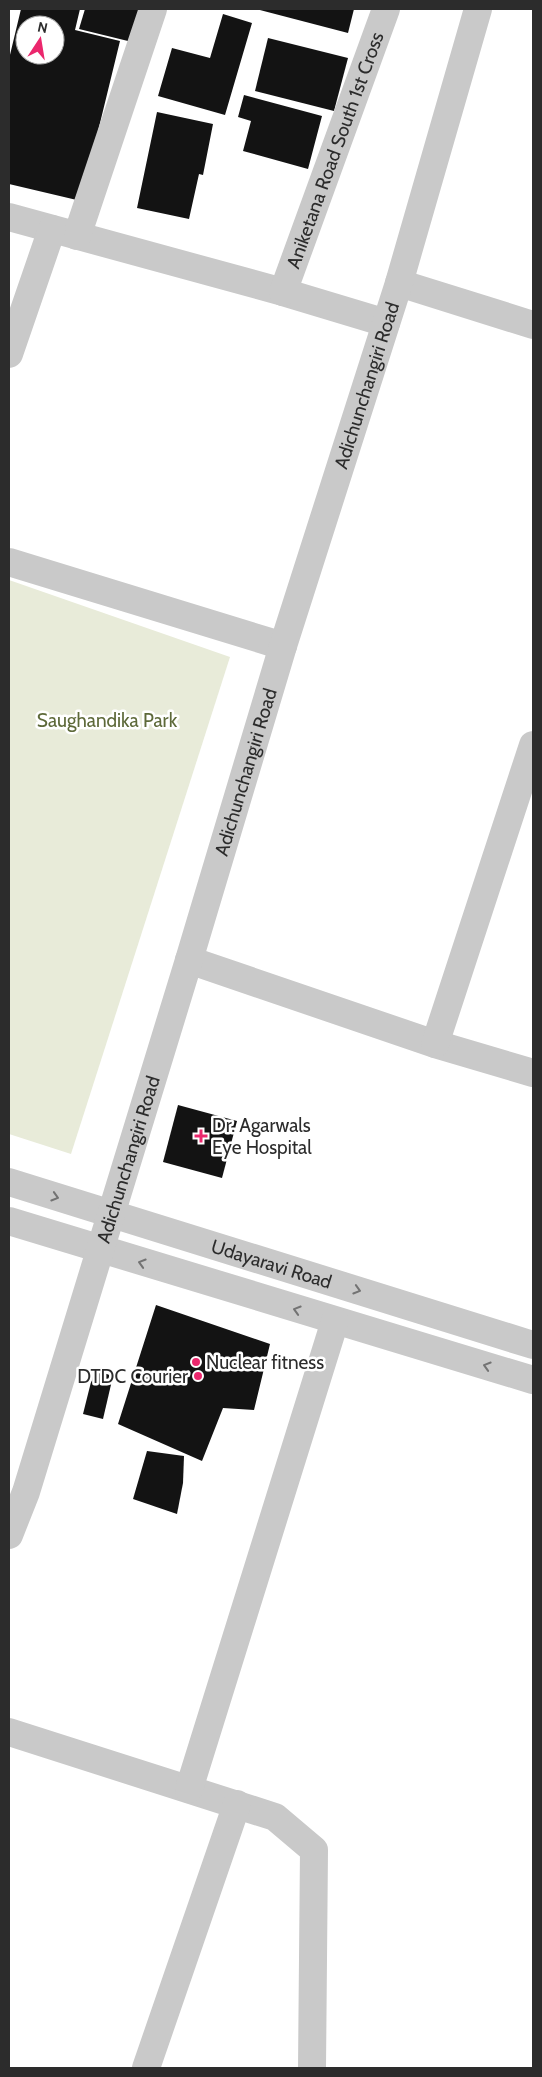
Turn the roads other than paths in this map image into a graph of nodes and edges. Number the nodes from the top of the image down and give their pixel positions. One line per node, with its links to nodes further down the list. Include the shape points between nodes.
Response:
1 (153, 9): 5 (street)
2 (386, 9): 7 (street, Aniketana Road South 1st Cross)
3 (478, 9): 6 (street, Adichunchangiri Road)
4 (9, 217): 5 (street)
5 (64, 233): 7 (street); 10 (street)
6 (399, 283): 8 (street, Adichunchangiri Road); 9 (street)
7 (283, 292): 8 (street)
8 (386, 323): 12 (street, Adichunchangiri Road)
9 (533, 325)
10 (9, 354)
11 (9, 562): 12 (street)
12 (283, 646): 14 (street, Adichunchangiri Road)
13 (533, 745): 15 (street)
14 (189, 960): 15 (street); 18 (street, Adichunchangiri Road)
15 (435, 1044): 16 (street)
16 (533, 1073)
17 (9, 1182): 18 (street, Udayaravi Road, one-way to 18)
18 (110, 1214): 20 (street, Adichunchangiri Road); 22 (street, Udayaravi Road, one-way to 22)
19 (9, 1222): 20 (street)
20 (100, 1250): 21 (street, one-way to 20); 24 (street, Adichunchangiri Road)
21 (335, 1321): 23 (street, one-way to 21); 27 (street)
22 (533, 1345)
23 (533, 1380)
24 (17, 1489): 25 (street, Adichunchangiri Road)
25 (9, 1535)
26 (9, 1732): 27 (street)
27 (188, 1789): 28 (street)
28 (237, 1804): 29 (street); 30 (street, via 274,1816 314,1850)
29 (146, 2068)
30 (312, 2068)

